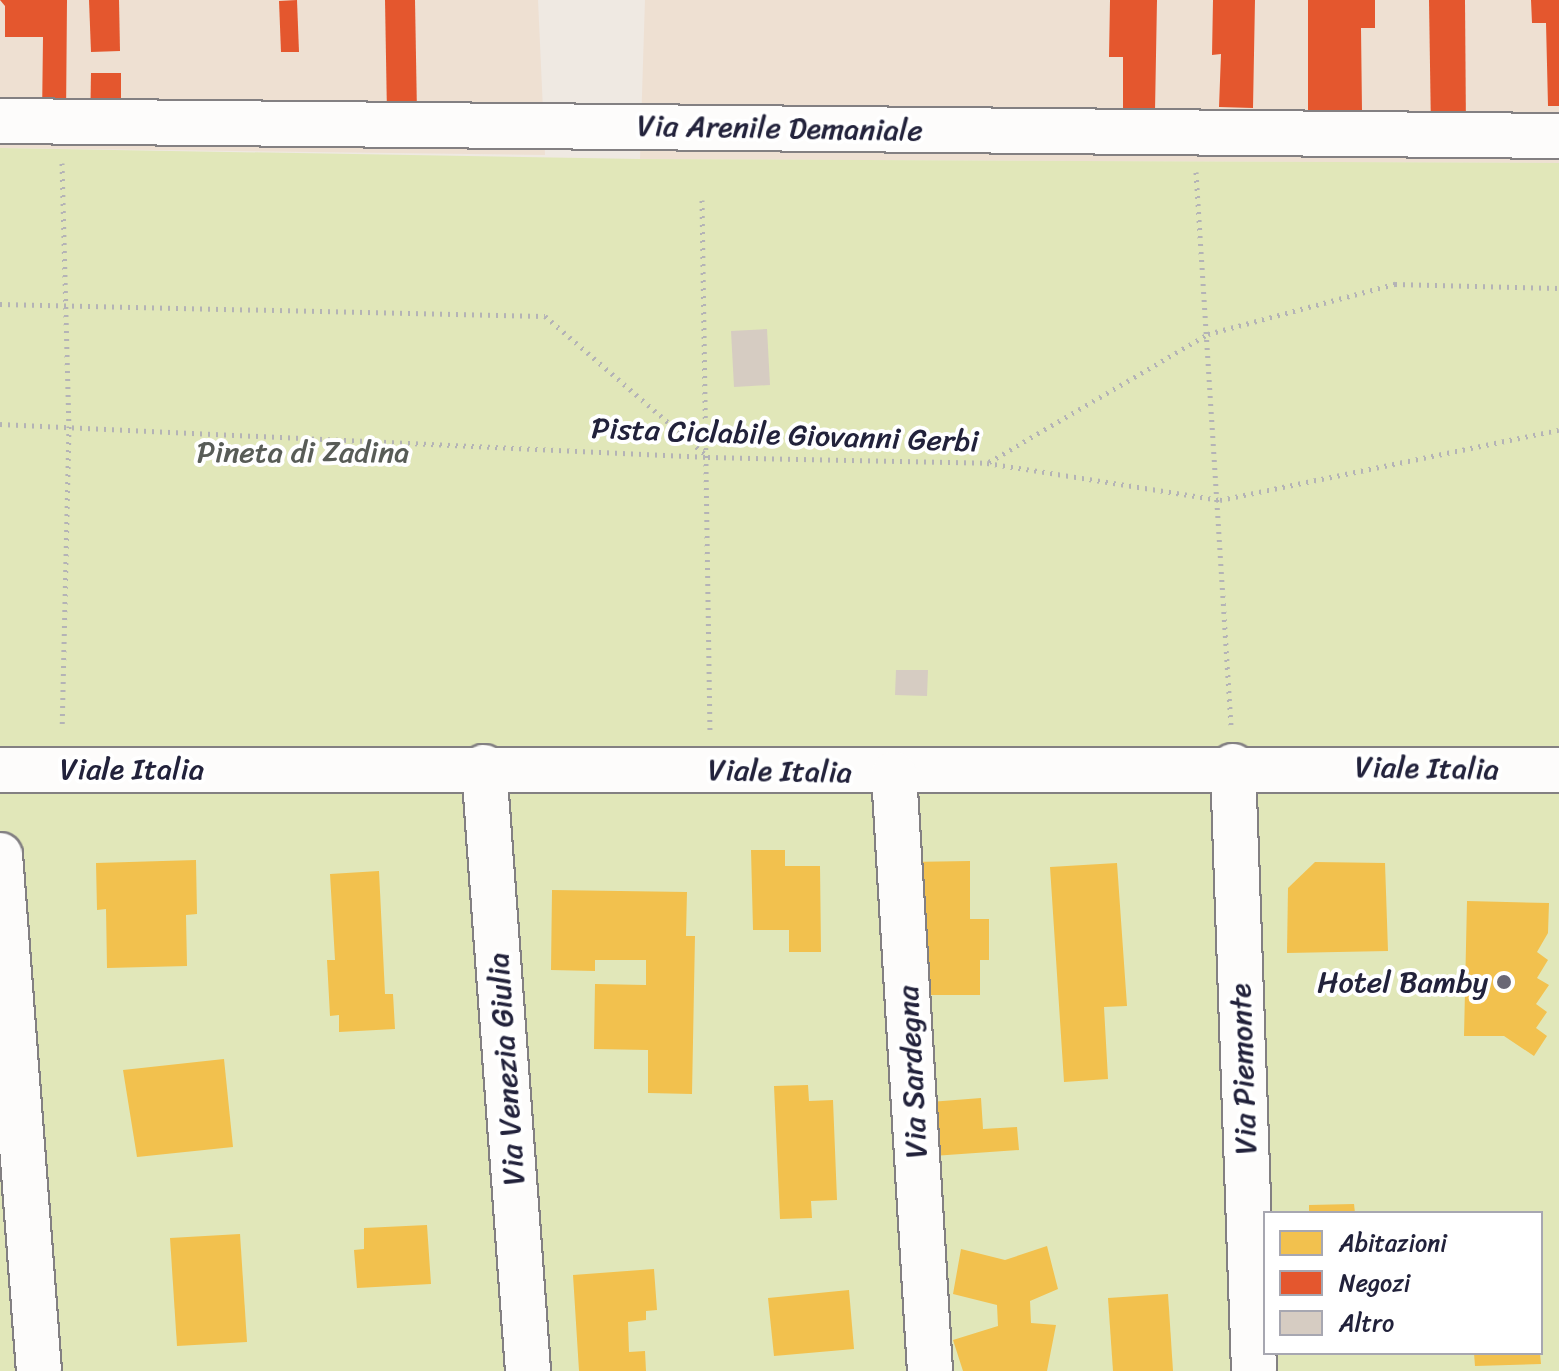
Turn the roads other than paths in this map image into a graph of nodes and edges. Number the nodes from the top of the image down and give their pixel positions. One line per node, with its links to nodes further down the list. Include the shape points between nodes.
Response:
1 (0, 121): 2 (street, Via Arenile Demaniale)
2 (1559, 136)
3 (1233, 766): 6 (street, Viale Italia); 7 (street, Viale Italia); 12 (street, Via Piemonte)
4 (484, 767): 5 (street, Viale Italia); 7 (street, Viale Italia); 10 (street, Via Venezia Giulia)
5 (0, 770)
6 (1559, 770)
7 (894, 774): 11 (street, Via Sardegna)
8 (0, 855): 9 (street)
9 (39, 1371)
10 (528, 1371)
11 (930, 1371)
12 (1254, 1371)

